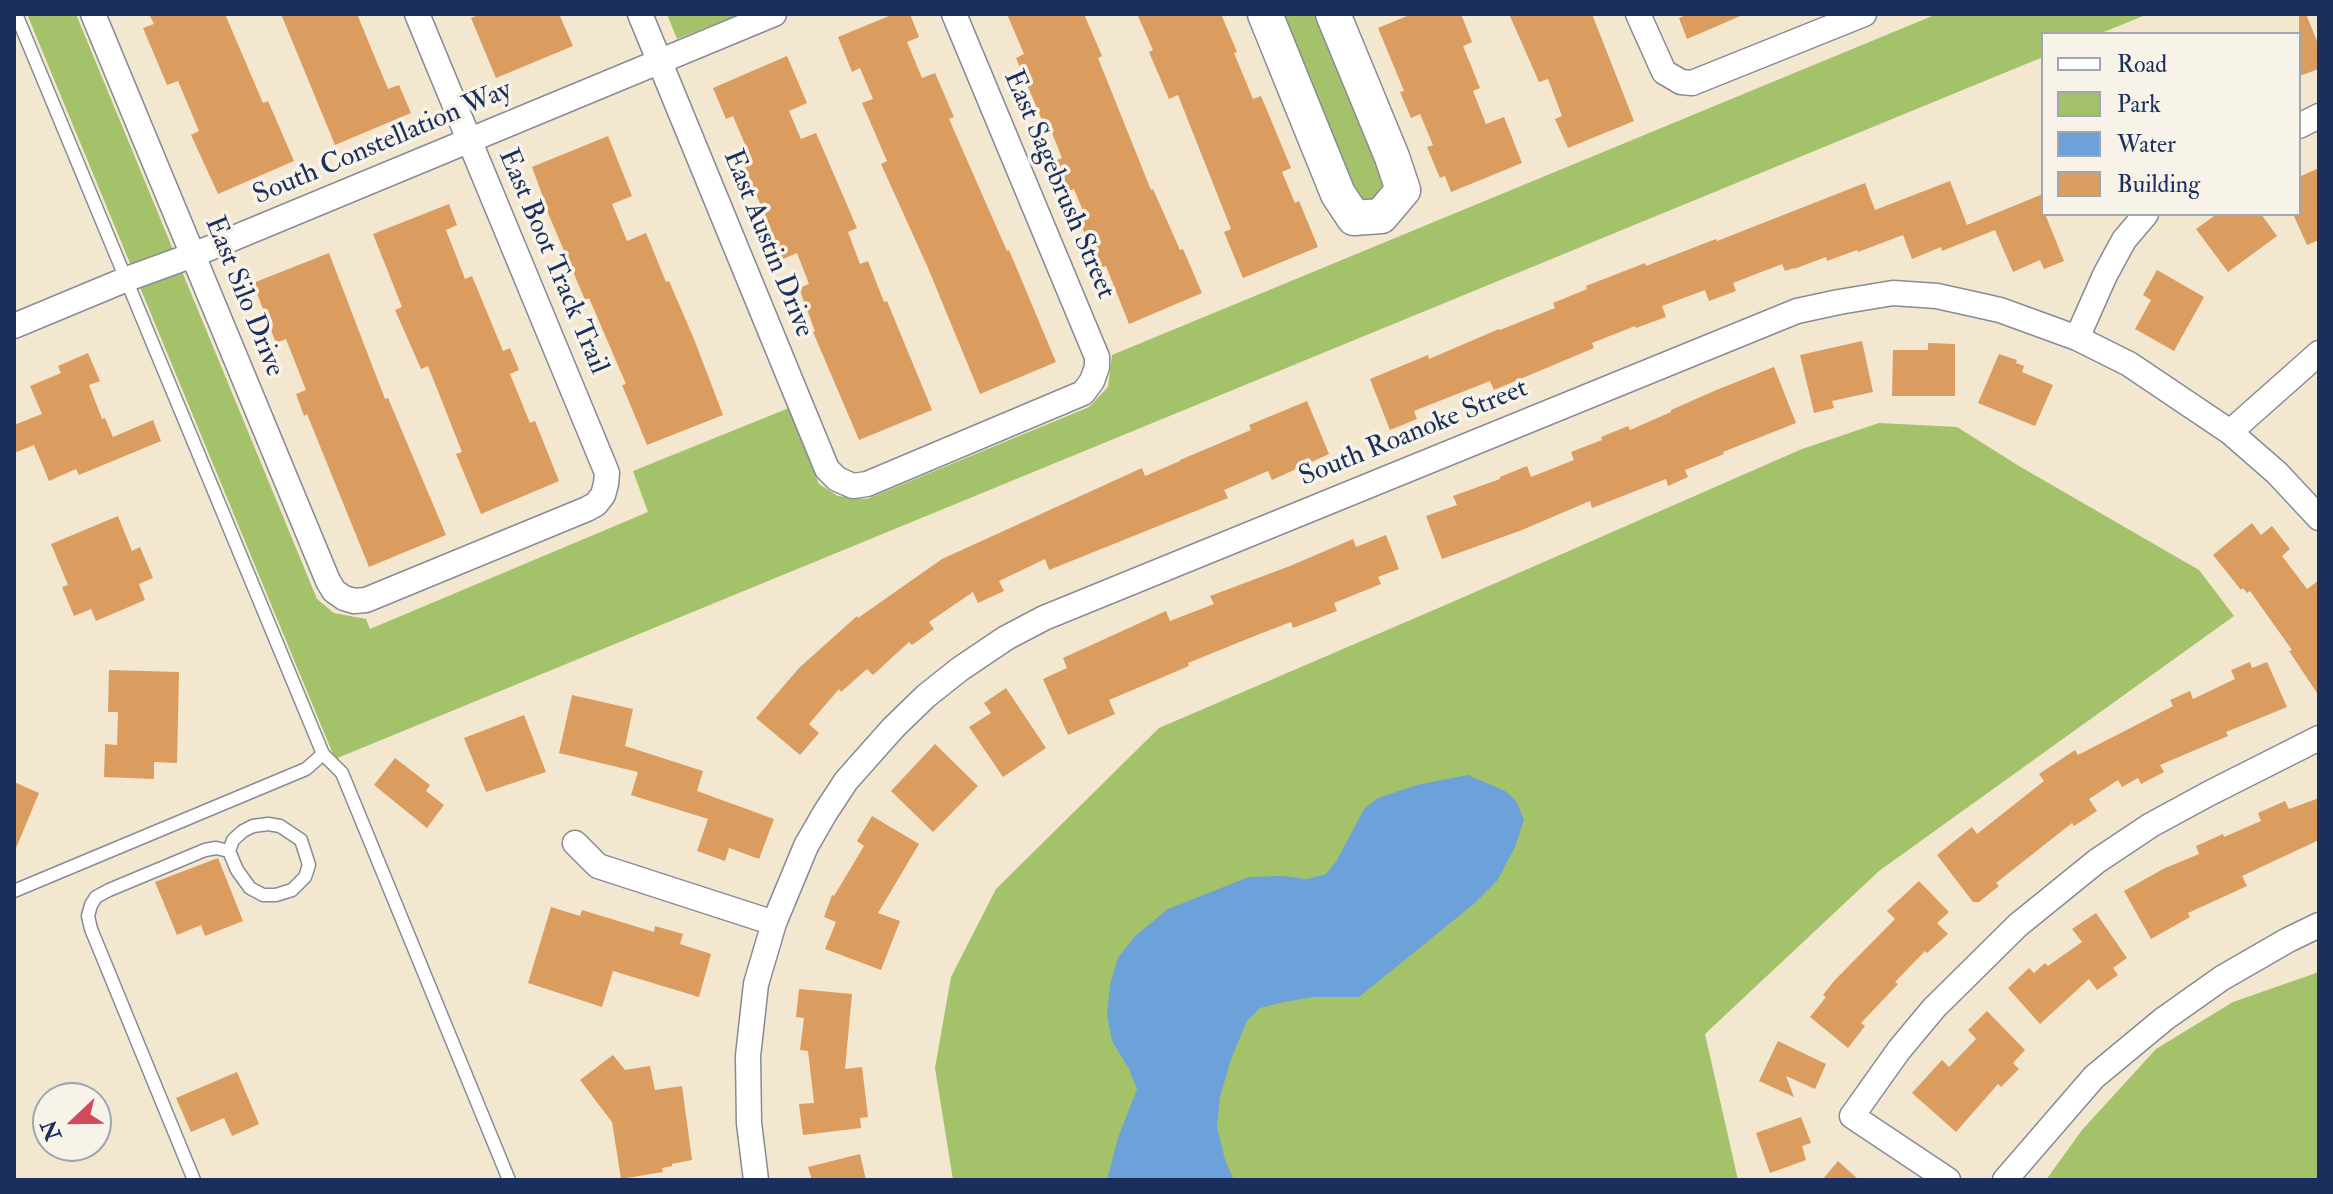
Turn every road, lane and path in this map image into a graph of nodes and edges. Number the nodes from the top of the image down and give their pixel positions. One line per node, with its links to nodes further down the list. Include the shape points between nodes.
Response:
1 (16, 14): 17 (lane)
2 (93, 14): 16 (street, East Silo Drive)
3 (417, 14): 14 (street, East Boot Track Trail)
4 (640, 14): 11 (street, East Austin Drive)
5 (774, 14): 11 (street, South Constellation Way)
6 (954, 14): 22 (street, East Sagebrush Street, via 1097,367 1083,393)
7 (1265, 14): 8 (street, via 1338,194 1354,218 1381,216 1403,190)
8 (1333, 14)
9 (1638, 14): 10 (street, via 1664,72 1681,82 1697,82)
10 (1864, 14)
11 (660, 61): 14 (street, South Constellation Way); 22 (street, East Austin Drive, via 827,469)
12 (2319, 116): 13 (street)
13 (2301, 125)
14 (469, 140): 16 (street, South Constellation Way); 24 (street, East Boot Track Trail, via 607,473 605,489 596,504 572,516 366,600)
15 (2144, 216): 19 (street, via 2124,240)
16 (193, 255): 17 (street, South Constellation Way); 24 (street, East Silo Drive, via 328,581)
17 (127, 279): 18 (street, South Constellation Way); 26 (lane)
18 (14, 326)
19 (2077, 338): 21 (street, South Roanoke Street, via 2129,364); 30 (street, South Roanoke Street, via 2000,310 1937,296 1893,293 1797,311 1044,618 960,669 867,757 812,835)
20 (2319, 353): 21 (street)
21 (2230, 432): 23 (street, South Roanoke Street)
22 (853, 486)
23 (2319, 518)
24 (344, 598)
25 (2319, 738): 35 (street, via 2151,825 2097,861 2018,925 1934,1008 1852,1116)
26 (323, 754): 29 (lane, via 306,769); 33 (lane, via 342,773)
27 (575, 843): 30 (street, via 598,866)
28 (229, 851): 28 (lane, via 250,888 263,895 292,890 309,865 301,840 280,826 253,826 233,840); 32 (lane, via 205,850 109,890 96,897 88,916)
29 (14, 891)
30 (774, 923): 34 (street, South Roanoke Street, via 756,984 748,1056)
31 (2319, 925): 36 (street, via 2222,978 2164,1019 2094,1077)
32 (194, 1180)
33 (509, 1180)
34 (756, 1180)
35 (1948, 1180)
36 (2005, 1180)

